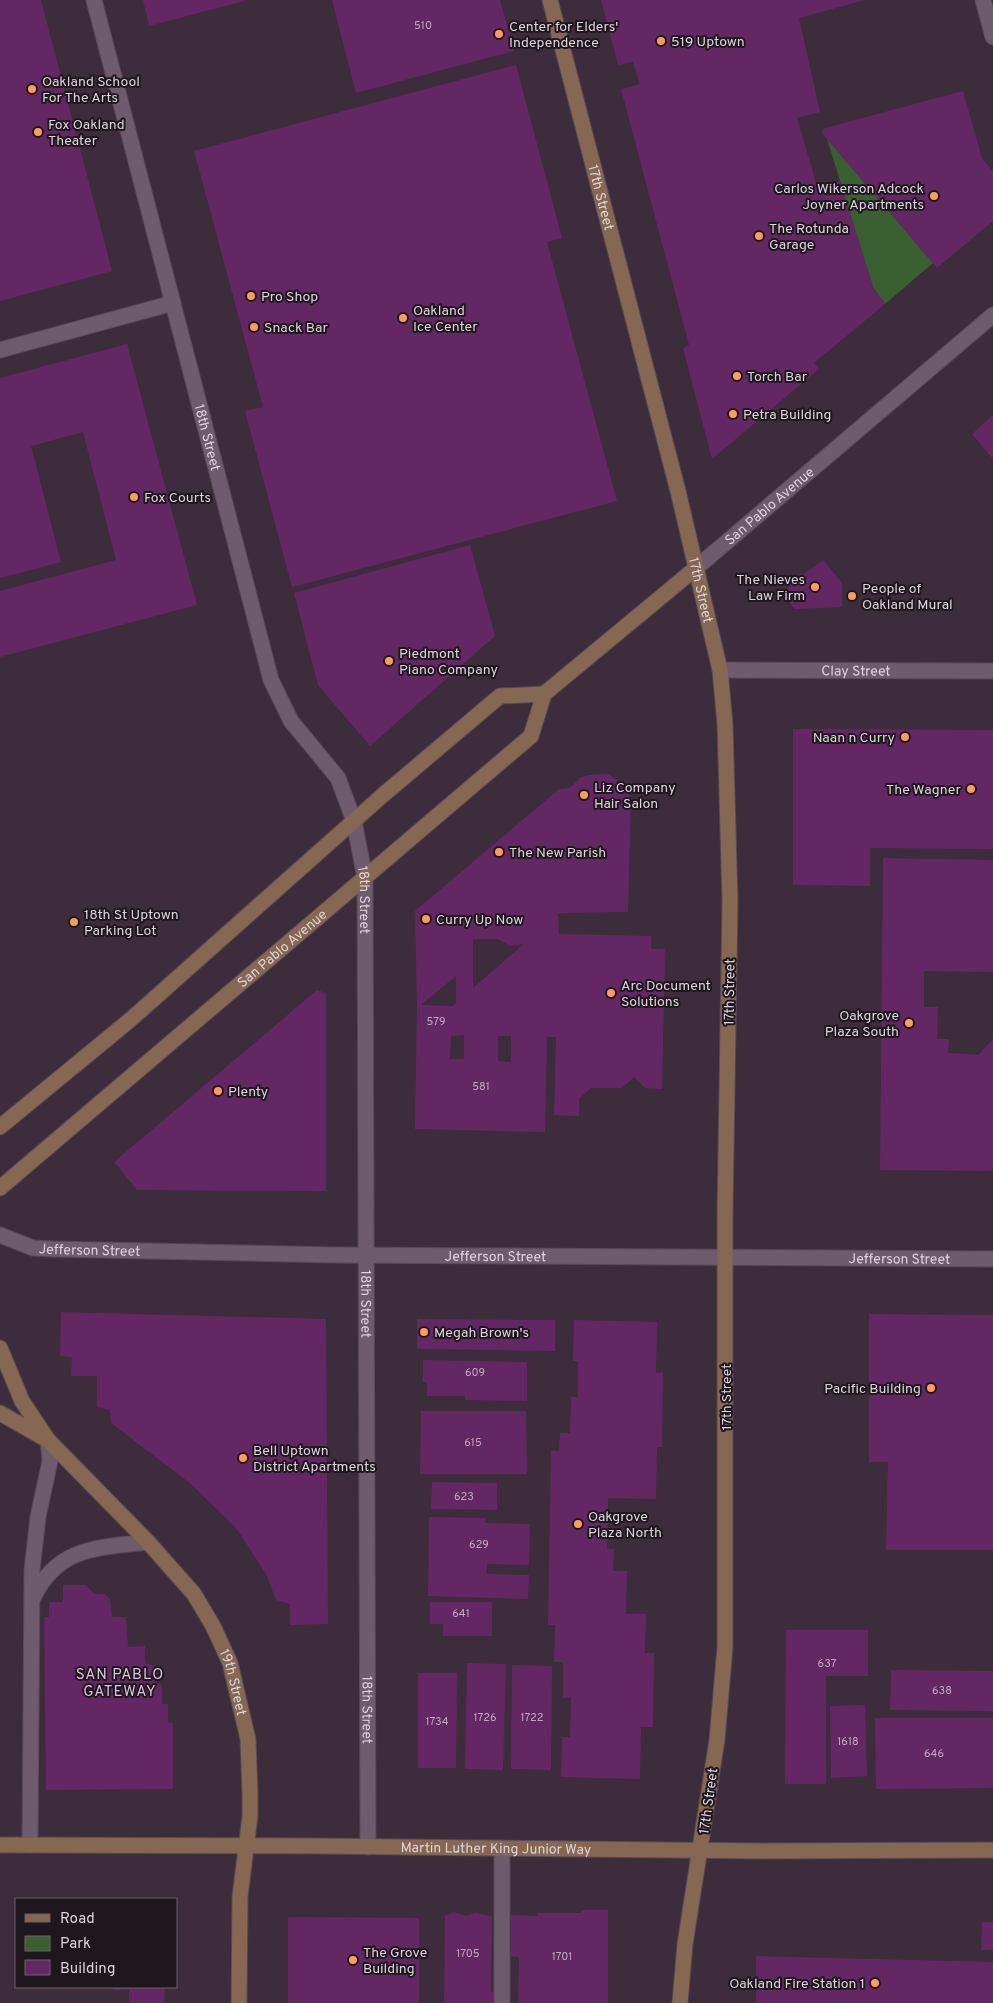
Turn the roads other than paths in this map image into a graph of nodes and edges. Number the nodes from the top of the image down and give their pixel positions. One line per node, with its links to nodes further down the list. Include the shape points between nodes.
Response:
1 (94, 0): 5 (street, 18th Street)
2 (550, 0): 8 (street, 17th Street)
3 (983, 0): 4 (street)
4 (993, 37)
5 (173, 303): 7 (street); 12 (street, 18th Street, via 271,680 291,721 338,778)
6 (993, 315): 8 (street, San Pablo Avenue)
7 (0, 350)
8 (696, 568): 9 (street, 17th Street); 11 (street, San Pablo Avenue)
9 (720, 670): 10 (street, Clay Street); 18 (street, 17th Street, via 725,724 730,901)
10 (993, 671)
11 (544, 694): 12 (street, via 500,696); 13 (street, San Pablo Avenue, via 531,736)
12 (354, 821): 13 (street, 18th Street); 14 (street, via 130,1020)
13 (365, 878): 15 (street, San Pablo Avenue); 17 (street, 18th Street)
14 (0, 1127)
15 (0, 1188)
16 (0, 1235): 17 (street, Jefferson Street, via 33,1248)
17 (367, 1255): 18 (street, Jefferson Street); 28 (street, 18th Street)
18 (727, 1257): 19 (street, Jefferson Street); 30 (street, 17th Street, via 723,1695)
19 (993, 1259)
20 (0, 1348): 22 (street, 19th Street, via 22,1401)
21 (0, 1413): 22 (street)
22 (48, 1440): 23 (street, 19th Street); 24 (street, via 50,1461 35,1537)
23 (148, 1542): 24 (street, via 74,1554 48,1575); 27 (street, 19th Street, via 194,1594 230,1663 248,1738 250,1816)
24 (32, 1601): 26 (street)
25 (0, 1845): 26 (street, Martin Luther King Junior Way)
26 (30, 1845): 27 (street, Martin Luther King Junior Way)
27 (246, 1846): 28 (street, Martin Luther King Junior Way); 32 (street, via 240,1897)
28 (368, 1848): 29 (street, Martin Luther King Junior Way)
29 (502, 1848): 30 (street, Martin Luther King Junior Way); 33 (street)
30 (701, 1849): 31 (street, Martin Luther King Junior Way); 34 (street, 17th Street, via 685,1944)
31 (993, 1850)
32 (239, 2003)
33 (502, 2003)
34 (680, 2003)

